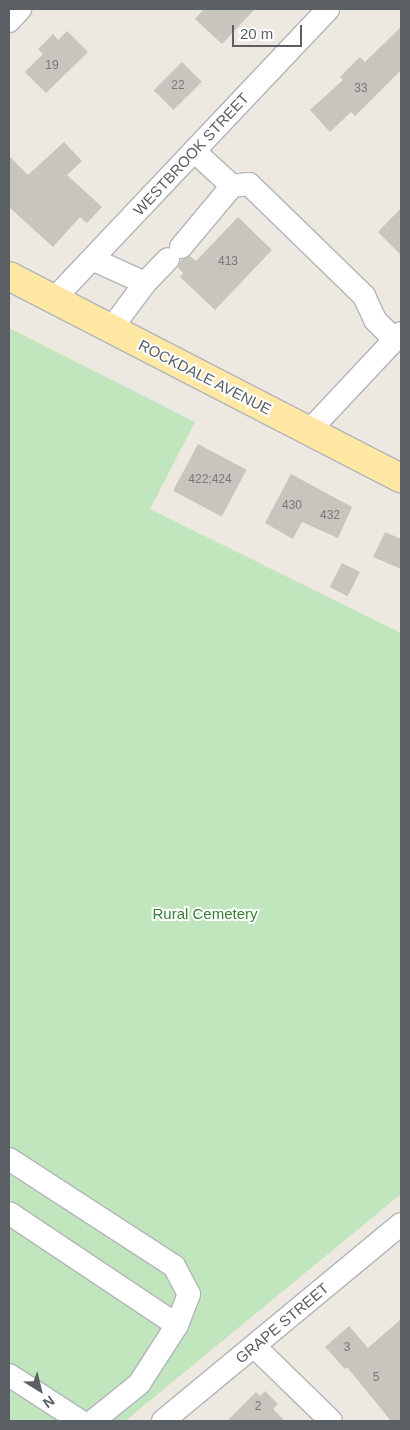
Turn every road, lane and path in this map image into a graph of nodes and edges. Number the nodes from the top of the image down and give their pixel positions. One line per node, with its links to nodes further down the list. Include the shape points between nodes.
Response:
1 (20, 9): 3 (street)
2 (328, 9): 4 (street, WESTBROOK STREET)
3 (9, 20)
4 (194, 150): 5 (street); 6 (street, WESTBROOK STREET)
5 (232, 186): 8 (street, via 175,253); 11 (street, via 249,184 364,296 375,320)
6 (92, 259): 8 (street); 9 (street, WESTBROOK STREET)
7 (9, 276): 9 (main road, ROCKDALE AVENUE)
8 (145, 282): 10 (street)
9 (54, 299): 10 (main road, ROCKDALE AVENUE)
10 (111, 329): 12 (main road, ROCKDALE AVENUE)
11 (398, 337): 12 (street)
12 (309, 431): 13 (main road, ROCKDALE AVENUE)
13 (401, 478)
14 (9, 1159): 17 (street, via 174,1266 188,1294)
15 (9, 1213): 17 (street)
16 (401, 1224): 18 (street, GRAPE STREET)
17 (177, 1325): 21 (street, via 139,1384)
18 (254, 1346): 22 (street, GRAPE STREET); 23 (street)
19 (9, 1375): 20 (street)
20 (80, 1421)
21 (93, 1421)
22 (163, 1421)
23 (331, 1421)

